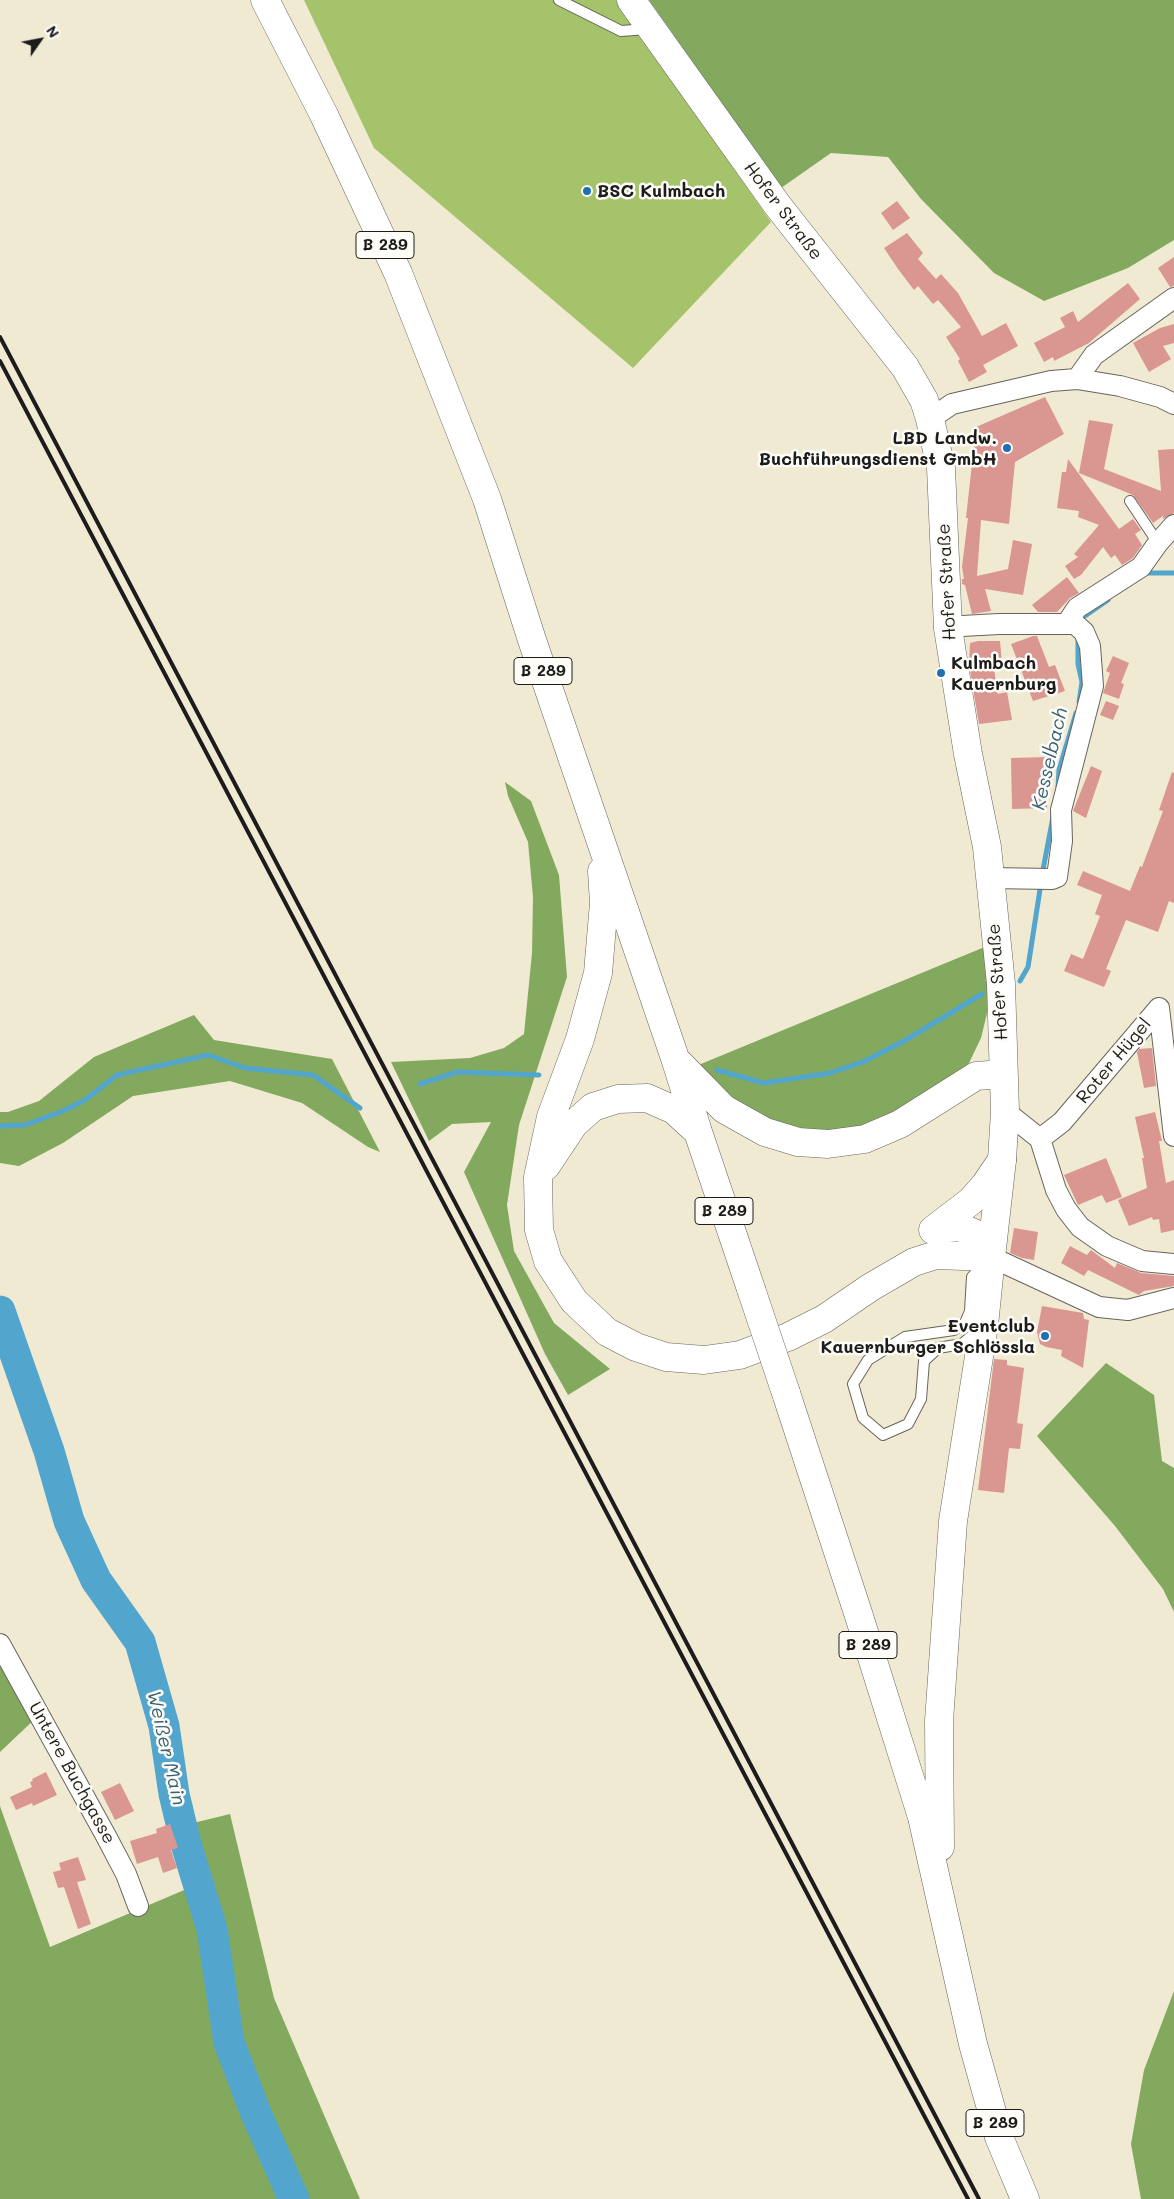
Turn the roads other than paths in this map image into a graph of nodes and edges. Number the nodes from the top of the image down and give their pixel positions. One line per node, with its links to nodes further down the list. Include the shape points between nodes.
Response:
1 (265, 0): 14 (main road, B 289, via 324,115 398,273 487,499)
2 (559, 0): 4 (lane, via 621,31)
3 (631, 0): 4 (main road, Hofer Straße)
4 (651, 29): 8 (main road, Hofer Straße, via 778,206 906,367 924,400)
5 (1170, 305): 6 (street, via 1094,355)
6 (1076, 379): 7 (street, via 1120,386); 8 (street, via 1051,381 952,404)
7 (1174, 404)
8 (930, 419): 13 (main road, Hofer Straße, via 941,468)
9 (1130, 501): 11 (lane)
10 (1174, 525): 11 (street)
11 (1158, 543): 12 (street, via 1141,567 1077,608)
12 (1075, 626): 13 (street); 15 (street, via 1090,646 1093,686 1061,810 1062,841 1057,877)
13 (948, 628): 15 (main road, Hofer Straße)
14 (601, 842): 16 (main road, B 289); 23 (main road, via 604,904 598,973 580,1039 551,1117)
15 (990, 878): 17 (main road, Hofer Straße, via 1001,984)
16 (676, 1060): 17 (main road, via 724,1109 765,1132 798,1142 828,1144 865,1139 900,1124 976,1076); 19 (main road, B 289)
17 (1004, 1074): 18 (main road, Hofer Straße)
18 (1005, 1111): 21 (street); 22 (main road, Hofer Straße)
19 (698, 1132): 23 (main road, via 674,1110 647,1098 618,1099 593,1107 574,1124); 31 (main road, B 289, bridge, via 859,1616 922,1817)
20 (1174, 1136): 21 (street, Roter Hügel, via 1159,1008 1062,1122)
21 (1040, 1139): 26 (street, via 1056,1190 1080,1227 1107,1246 1142,1261)
22 (1002, 1160): 24 (main road, via 971,1201); 25 (main road, Hofer Straße)
23 (538, 1177): 27 (main road, via 539,1230 548,1261 574,1301 606,1332 666,1357 704,1360 740,1355 824,1319)
24 (936, 1228): 25 (main road, via 960,1227 976,1234 985,1243); 27 (main road)
25 (991, 1257): 27 (main road, via 936,1255 914,1262); 28 (street, via 1098,1307 1128,1310); 29 (main road, Hofer Straße); 29 (lane, via 972,1277 970,1311 965,1323 954,1330 905,1338 868,1360 853,1384 863,1418 883,1435 908,1424 921,1400 924,1361 938,1348 962,1344)
26 (1174, 1264)
27 (871, 1287)
28 (1174, 1298)
29 (984, 1325): 31 (main road, Hofer Straße, via 953,1521 939,1721)
30 (0, 1644): 32 (street, Untere Buchgasse, via 106,1836)
31 (942, 1899): 33 (main road, B 289, via 973,2044 999,2137)
32 (138, 1906)
33 (1025, 2199)

